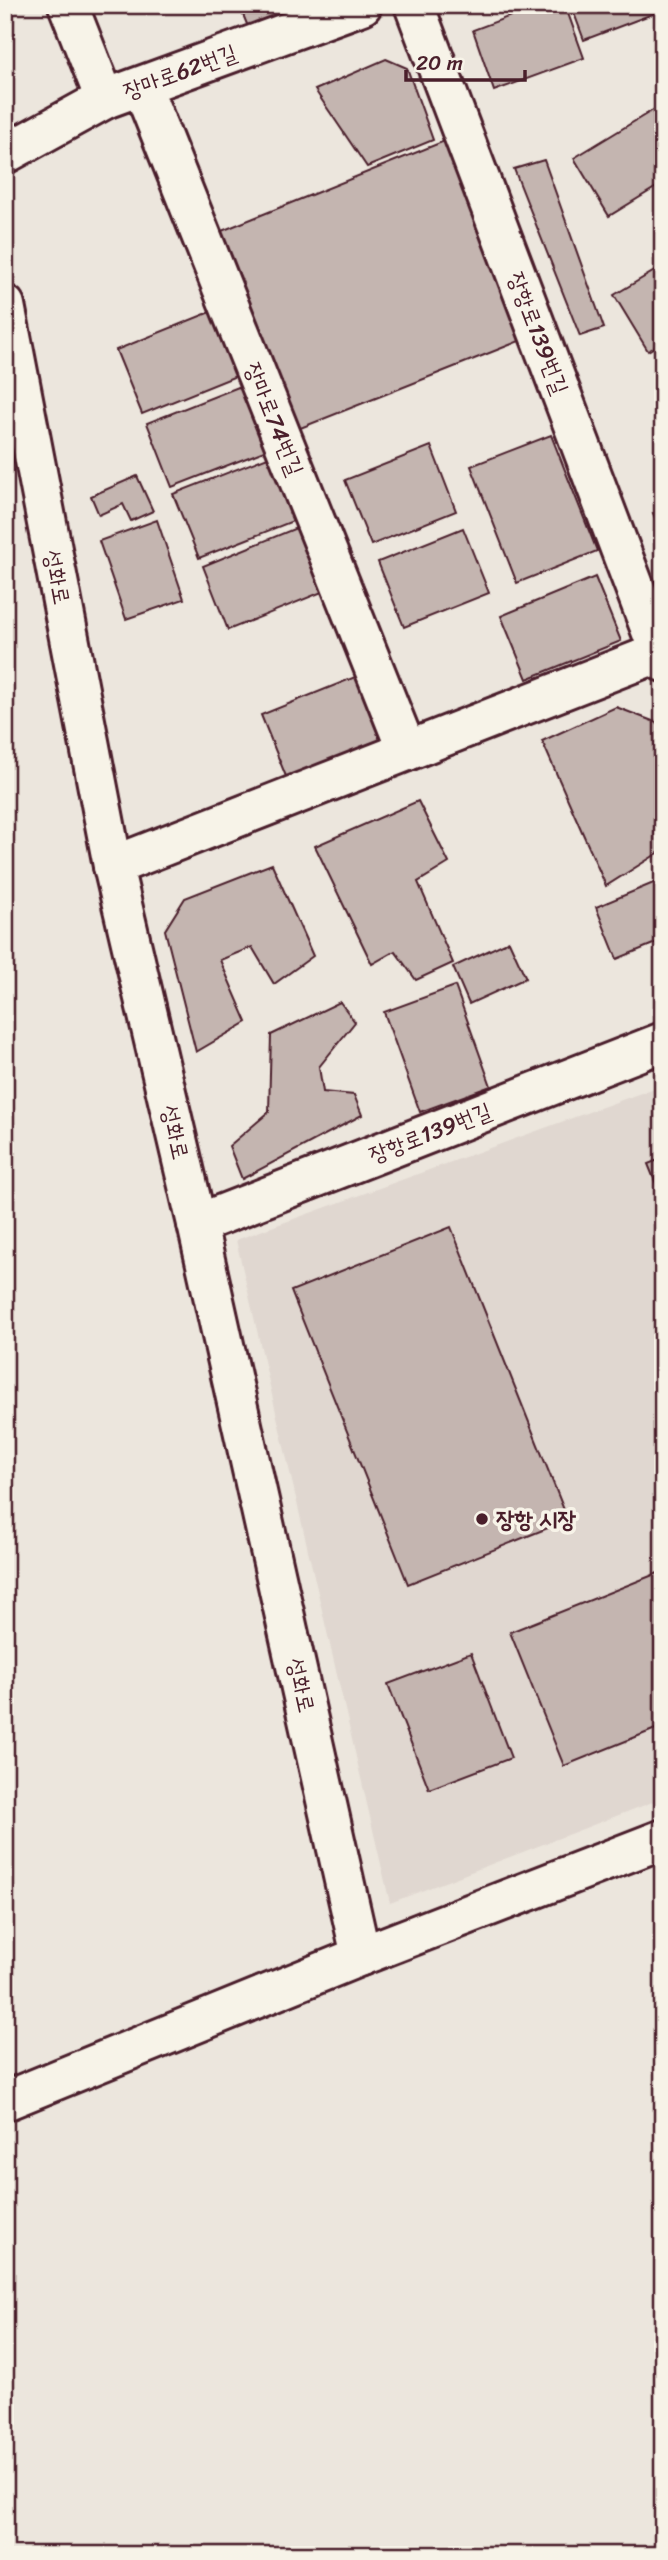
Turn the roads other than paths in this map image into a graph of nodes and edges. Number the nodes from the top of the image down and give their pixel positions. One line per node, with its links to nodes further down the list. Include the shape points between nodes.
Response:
1 (68, 5): 5 (street)
2 (362, 5): 4 (street, 장마로62번길)
3 (414, 5): 8 (street, 장항로139번길)
4 (142, 87): 5 (street, 장마로62번길); 9 (street, 장마로74번길)
5 (104, 99): 6 (street, 장마로62번길)
6 (5, 154)
7 (5, 305): 10 (street, 성화로)
8 (662, 655): 9 (street)
9 (407, 751): 10 (street)
10 (113, 866): 12 (street, 성화로)
11 (663, 1042): 12 (street, 장항로139번길)
12 (197, 1224): 14 (street, 성화로)
13 (663, 1839): 14 (street)
14 (362, 1956): 15 (street)
15 (5, 2101)

